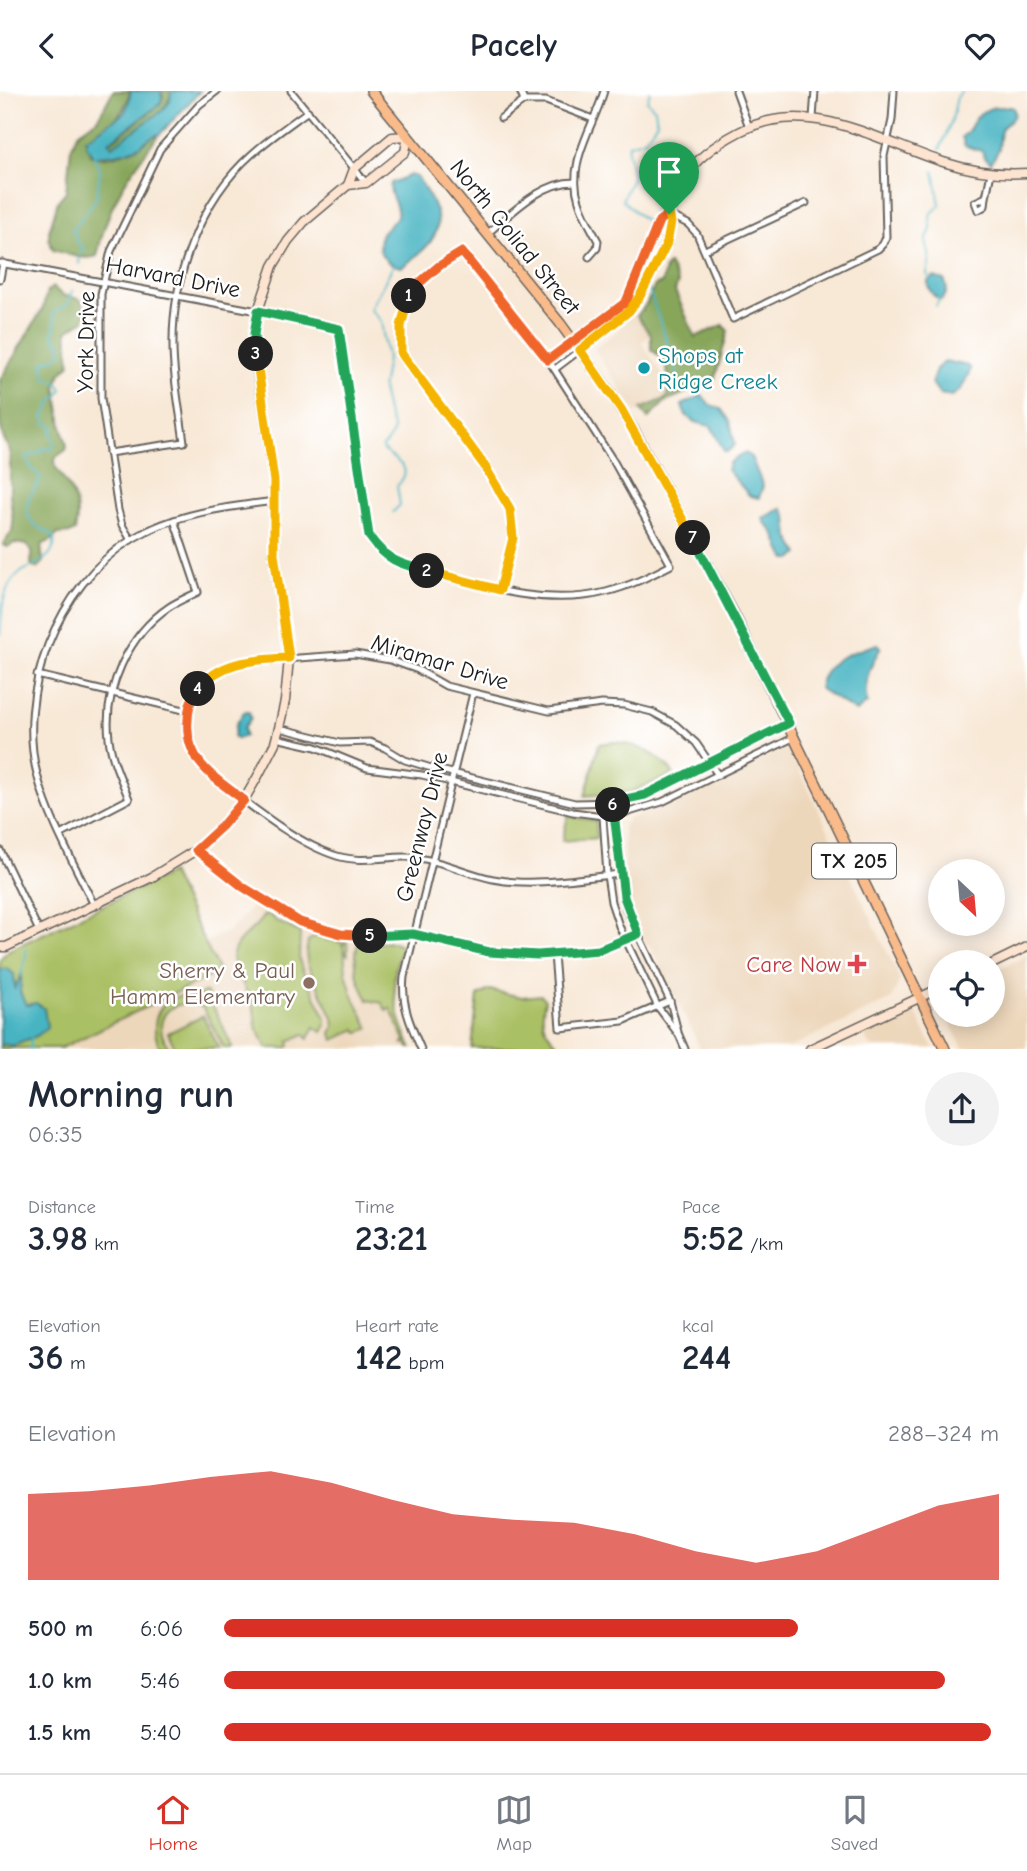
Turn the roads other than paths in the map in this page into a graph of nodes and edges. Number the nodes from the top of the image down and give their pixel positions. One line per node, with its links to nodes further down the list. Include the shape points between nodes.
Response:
1 (216, 91): 31 (street, York Drive, via 160,149 111,251)
2 (291, 91): 10 (street)
3 (371, 91): 15 (main road, North Goliad Street / TX 205)
4 (520, 91): 9 (street)
5 (604, 91): 13 (street)
6 (736, 91): 14 (street)
7 (815, 91): 12 (street)
8 (894, 91): 16 (street)
9 (524, 101): 11 (street); 13 (street, via 557,104)
10 (307, 111): 17 (street); 32 (street, via 251,155 220,190 195,235)
11 (501, 118)
12 (813, 118): 14 (street); 16 (street)
13 (593, 119): 20 (street)
14 (750, 127): 25 (street, via 699,160 687,174)
15 (408, 136): 17 (street, via 392,138); 21 (street, via 405,152); 26 (main road, North Goliad Street / TX 205)
16 (888, 141): 18 (street); 27 (street, via 884,156 886,237 878,249 733,319)
17 (354, 169): 21 (street); 22 (street)
18 (991, 173): 19 (street); 23 (street)
19 (1027, 173)
20 (575, 182): 26 (street, via 544,189); 28 (street, via 579,202 598,241)
21 (366, 183): 22 (street)
22 (348, 185): 33 (street, via 288,241 273,266)
23 (986, 197)
24 (806, 202): 27 (street)
25 (669, 214): 27 (street, via 688,224); 34 (street, via 659,221); 34 (street, via 667,243 640,296)
26 (488, 233): 35 (main road, North Goliad Street / TX 205)
27 (705, 250)
28 (589, 257)
29 (1, 263): 30 (street); 31 (street, Harvard Drive)
30 (0, 279)
31 (104, 282): 32 (street, Harvard Drive); 39 (street, York Drive, via 102,398)
32 (177, 296): 33 (street, Harvard Drive); 39 (street, via 173,346 184,442)
33 (258, 311): 40 (street, via 256,362); 43 (street, Harvard Drive, via 339,329 369,536 379,549 404,566)
34 (618, 315): 35 (street); 36 (street)
35 (573, 341): 36 (main road, North Goliad Street / TX 205); 37 (street)
36 (580, 350): 38 (street); 49 (main road, North Goliad Street / TX 205, via 643,446)
37 (548, 360): 38 (street); 43 (street, via 462,252 410,291 401,326 401,353 484,465 510,509 513,538)
38 (555, 369): 43 (street, via 671,565 639,582 571,597)
39 (109, 453): 42 (street, York Drive, via 118,510)
40 (275, 501): 41 (street); 44 (street, via 274,554)
41 (174, 520): 42 (street); 46 (street, via 198,592 146,626 129,649)
42 (131, 540): 45 (street, via 99,566 71,600 49,638)
43 (500, 590)
44 (289, 658): 47 (street, Miramar Drive, via 355,654 390,660); 48 (street, Miramar Drive, via 224,667 207,677); 50 (street)
45 (37, 675): 46 (street); 63 (street, via 33,752)
46 (112, 692): 48 (street); 63 (street, via 109,738 129,799)
47 (472, 693): 52 (street, Miramar Drive, via 549,711 602,704 652,712 676,725); 53 (street, Greenway Drive)
48 (188, 711): 58 (street, via 188,741 195,759)
49 (789, 723): 51 (main road, North Goliad Street / TX 205); 52 (street)
50 (278, 733): 53 (street, via 340,743 370,742 405,760); 55 (street, via 367,768); 58 (street)
51 (795, 737): 54 (street); 81 (main road, North Goliad Street / TX 205)
52 (710, 762): 54 (street, Miramar Drive); 60 (street, via 645,795)
53 (454, 772): 55 (street, Greenway Drive); 56 (street)
54 (718, 775): 61 (street, via 662,802)
55 (451, 781): 57 (street); 66 (street, Greenway Drive)
56 (522, 789): 57 (street); 59 (street, via 575,803)
57 (519, 798): 62 (street)
58 (244, 800): 65 (street); 66 (street, via 307,844 338,857)
59 (602, 802): 60 (street); 62 (street)
60 (612, 802): 61 (street)
61 (615, 815): 62 (street); 69 (street)
62 (603, 816): 70 (street)
63 (60, 835): 71 (street)
64 (0, 850): 67 (street)
65 (196, 850): 71 (street); 73 (street, via 243,887 300,922 341,934)
66 (431, 861): 70 (street, via 521,882); 73 (street, Greenway Drive)
67 (7, 865): 68 (street); 72 (street)
68 (0, 869)
69 (620, 874): 70 (street); 74 (street, via 626,909)
70 (607, 875): 75 (street, via 611,902)
71 (94, 905): 72 (street)
72 (39, 931): 77 (street)
73 (413, 934): 78 (street, via 489,952); 85 (street, Greenway Drive, via 403,997)
74 (638, 934): 75 (street); 82 (street)
75 (626, 940): 78 (street, via 599,950); 83 (street)
76 (1027, 947): 79 (street)
77 (2, 949)
78 (554, 954): 83 (street, via 560,1028 623,1021)
79 (1005, 958)
80 (928, 994): 81 (street)
81 (920, 997): 87 (street); 88 (main road, North Goliad Street / TX 205)
82 (670, 1001): 83 (street); 84 (street)
83 (658, 1007): 84 (street)
84 (679, 1035): 86 (street)
85 (421, 1048)
86 (685, 1048)
87 (810, 1048)
88 (945, 1048)

